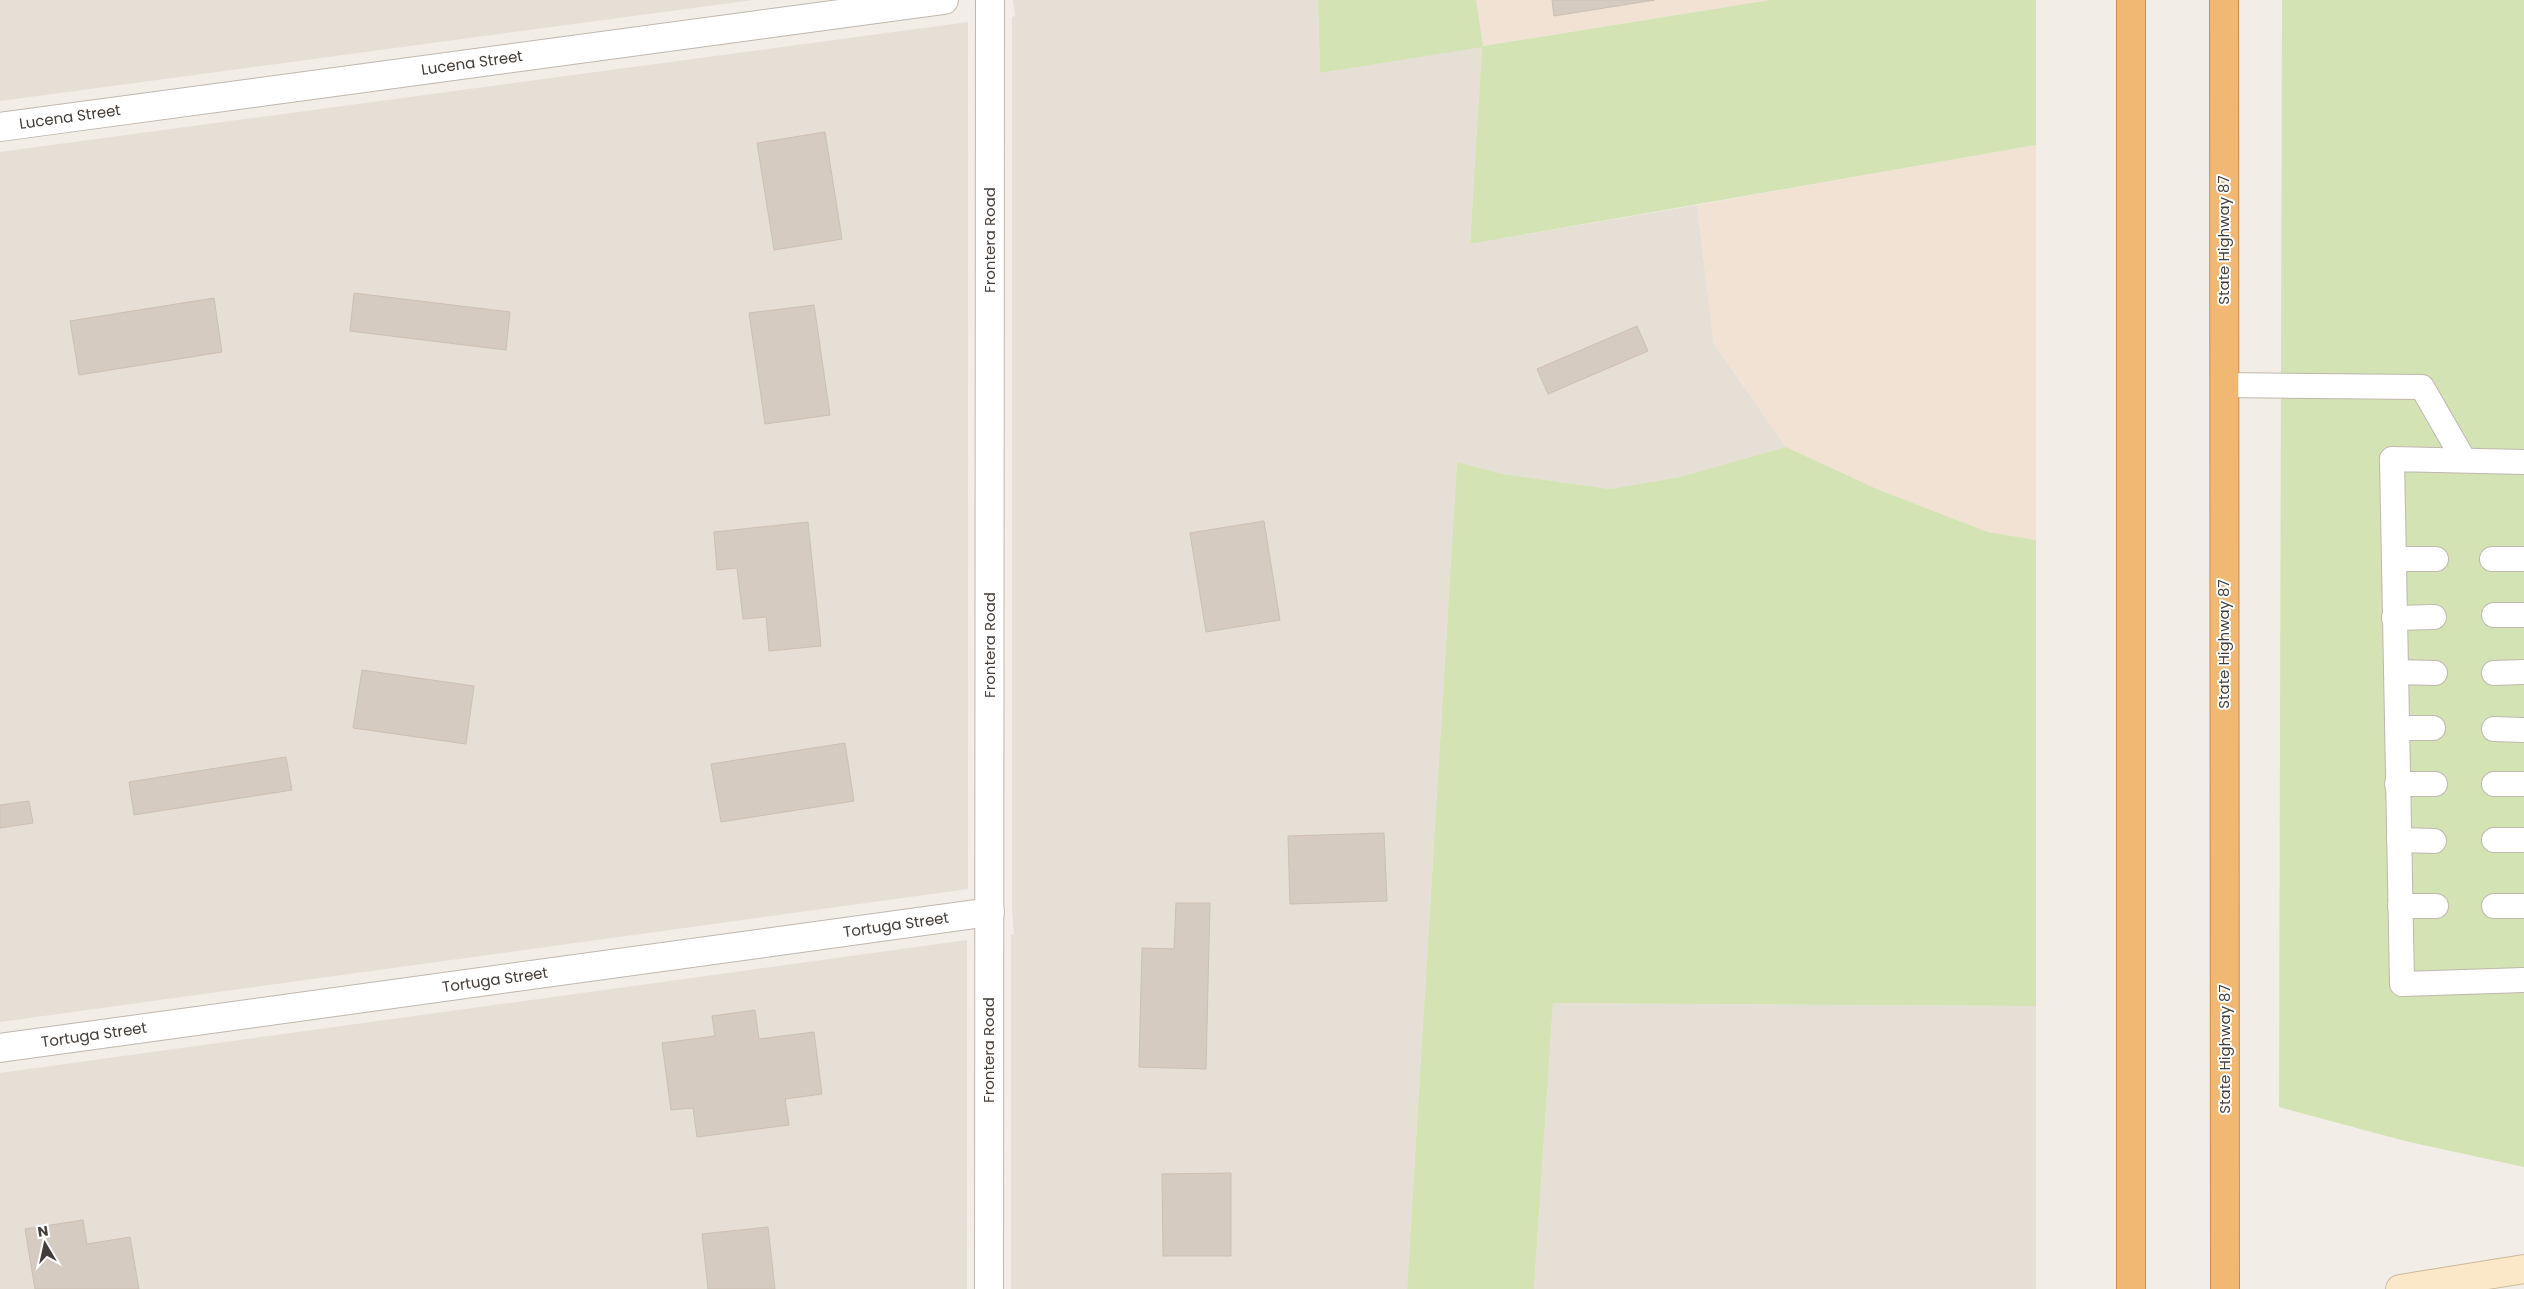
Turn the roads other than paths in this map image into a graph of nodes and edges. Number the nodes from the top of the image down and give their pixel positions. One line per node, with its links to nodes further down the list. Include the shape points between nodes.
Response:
1 (944, 0): 5 (street, Lucena Street)
2 (990, 0): 37 (street, Frontera Road)
3 (2131, 0): 42 (highway)
4 (2224, 0): 6 (highway, State Highway 87)
5 (0, 127)
6 (2224, 385): 7 (lane, via 2422,387); 43 (highway, State Highway 87)
7 (2464, 460): 8 (lane); 9 (lane, via 2392,459)
8 (2524, 462)
9 (2394, 559): 10 (lane); 16 (lane)
10 (2436, 559)
11 (2492, 559): 12 (lane)
12 (2524, 559)
13 (2494, 615): 14 (lane)
14 (2524, 615)
15 (2434, 617): 16 (lane)
16 (2394, 618): 17 (lane)
17 (2396, 672): 19 (lane); 21 (lane)
18 (2524, 672): 20 (lane)
19 (2435, 673)
20 (2494, 673)
21 (2397, 728): 22 (lane); 25 (lane)
22 (2433, 728)
23 (2494, 729): 24 (lane)
24 (2524, 730)
25 (2398, 784): 26 (lane); 29 (lane)
26 (2435, 784)
27 (2494, 784): 28 (lane)
28 (2524, 784)
29 (2399, 840): 32 (lane); 33 (lane)
30 (2494, 840): 31 (lane)
31 (2524, 840)
32 (2434, 841)
33 (2400, 906): 34 (lane); 38 (lane, via 2402,984)
34 (2436, 906)
35 (2494, 906): 36 (lane)
36 (2524, 906)
37 (990, 912): 39 (street, Tortuga Street); 41 (street, Frontera Road)
38 (2524, 980)
39 (0, 1048)
40 (2524, 1269): 44 (street)
41 (989, 1289)
42 (2130, 1289)
43 (2225, 1289)
44 (2400, 1289)

